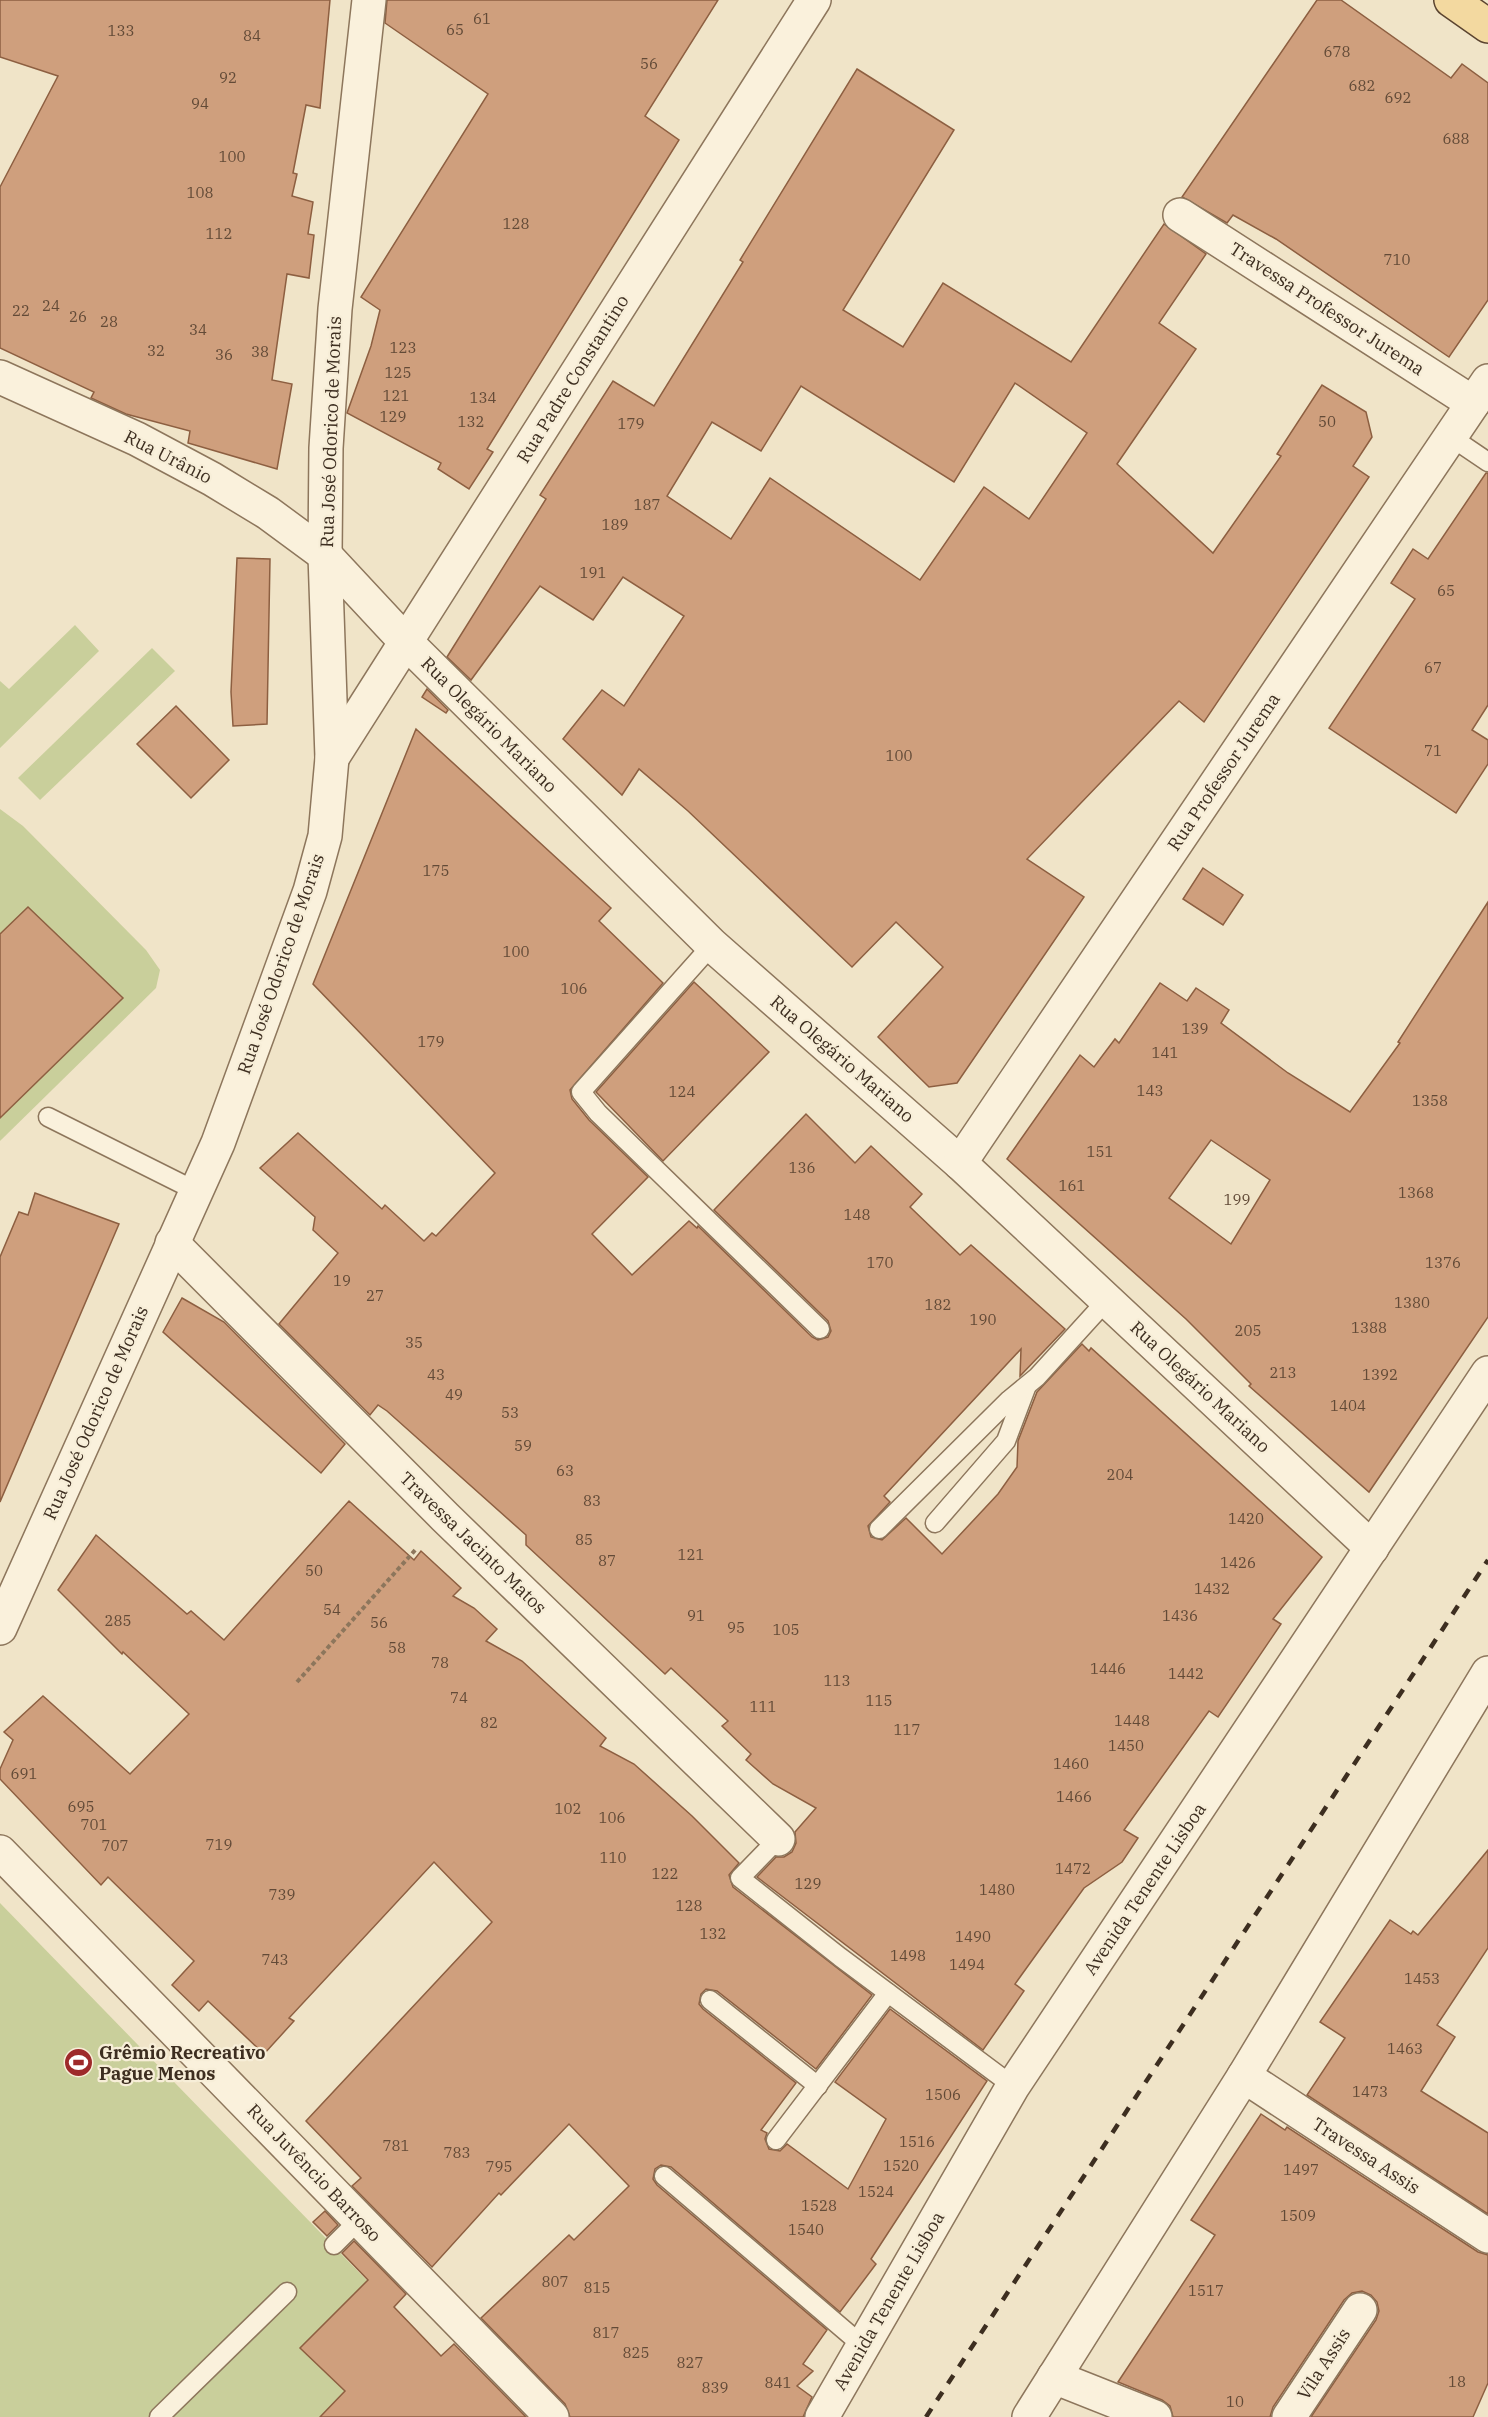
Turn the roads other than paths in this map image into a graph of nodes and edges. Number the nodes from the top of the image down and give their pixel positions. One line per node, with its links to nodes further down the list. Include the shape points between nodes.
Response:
1 (369, 0): 10 (street, Rua José Odorico de Morais, via 335,309 326,448)
2 (814, 0): 11 (street, Rua Padre Constantino)
3 (1451, 0): 4 (main road)
4 (1488, 26)
5 (1180, 214): 7 (street, Travessa Professor Jurema)
6 (0, 377): 10 (street, Rua Urânio, via 136,439 212,479 268,513)
7 (1481, 392): 8 (street, Rua Professor Jurema)
8 (1451, 437): 9 (lane); 15 (street, Rua Professor Jurema)
9 (1488, 462)
10 (325, 555): 11 (street, Rua Olegário Mariano); 12 (street, Rua José Odorico de Morais)
11 (406, 642): 12 (street, Rua Padre Constantino); 13 (street, Rua Olegário Mariano)
12 (333, 758): 16 (street, Rua José Odorico de Morais, via 325,836 310,891 218,1143)
13 (712, 945): 15 (street, Rua Olegário Mariano); 19 (lane, via 581,1092)
14 (48, 1117): 16 (lane)
15 (960, 1163): 18 (street, Rua Olegário Mariano)
16 (196, 1191): 17 (street, Rua José Odorico de Morais)
17 (172, 1243): 25 (street, Rua José Odorico de Morais); 27 (street, Travessa Jacinto Matos, via 445,1517)
18 (1107, 1300): 21 (lane); 24 (street, Rua Olegário Mariano)
19 (820, 1329)
20 (1488, 1373): 24 (street, Avenida Tenente Lisboa)
21 (1026, 1386): 22 (lane, via 1006,1441); 23 (lane)
22 (935, 1523)
23 (879, 1529)
24 (1372, 1548): 33 (street, Avenida Tenente Lisboa)
25 (0, 1628)
26 (1488, 1674): 31 (street)
27 (778, 1839): 29 (lane, via 740,1878)
28 (0, 1852): 36 (street, Rua Juvêncio Barroso)
29 (888, 1993): 32 (lane); 33 (lane)
30 (710, 2000): 32 (lane)
31 (1244, 2076): 37 (street, Travessa Assis); 42 (street)
32 (818, 2086): 34 (lane)
33 (1013, 2086): 41 (street, Avenida Tenente Lisboa)
34 (777, 2140)
35 (664, 2176): 41 (lane)
36 (360, 2219): 38 (lane); 44 (street, Rua Juvêncio Barroso)
37 (1488, 2236)
38 (334, 2245)
39 (287, 2292): 43 (lane)
40 (1360, 2310): 48 (street, Vila Assis)
41 (863, 2346): 45 (street, Avenida Tenente Lisboa)
42 (1054, 2377): 46 (street); 47 (street)
43 (159, 2417)
44 (552, 2417)
45 (822, 2417)
46 (1029, 2417)
47 (1155, 2417)
48 (1289, 2417)

